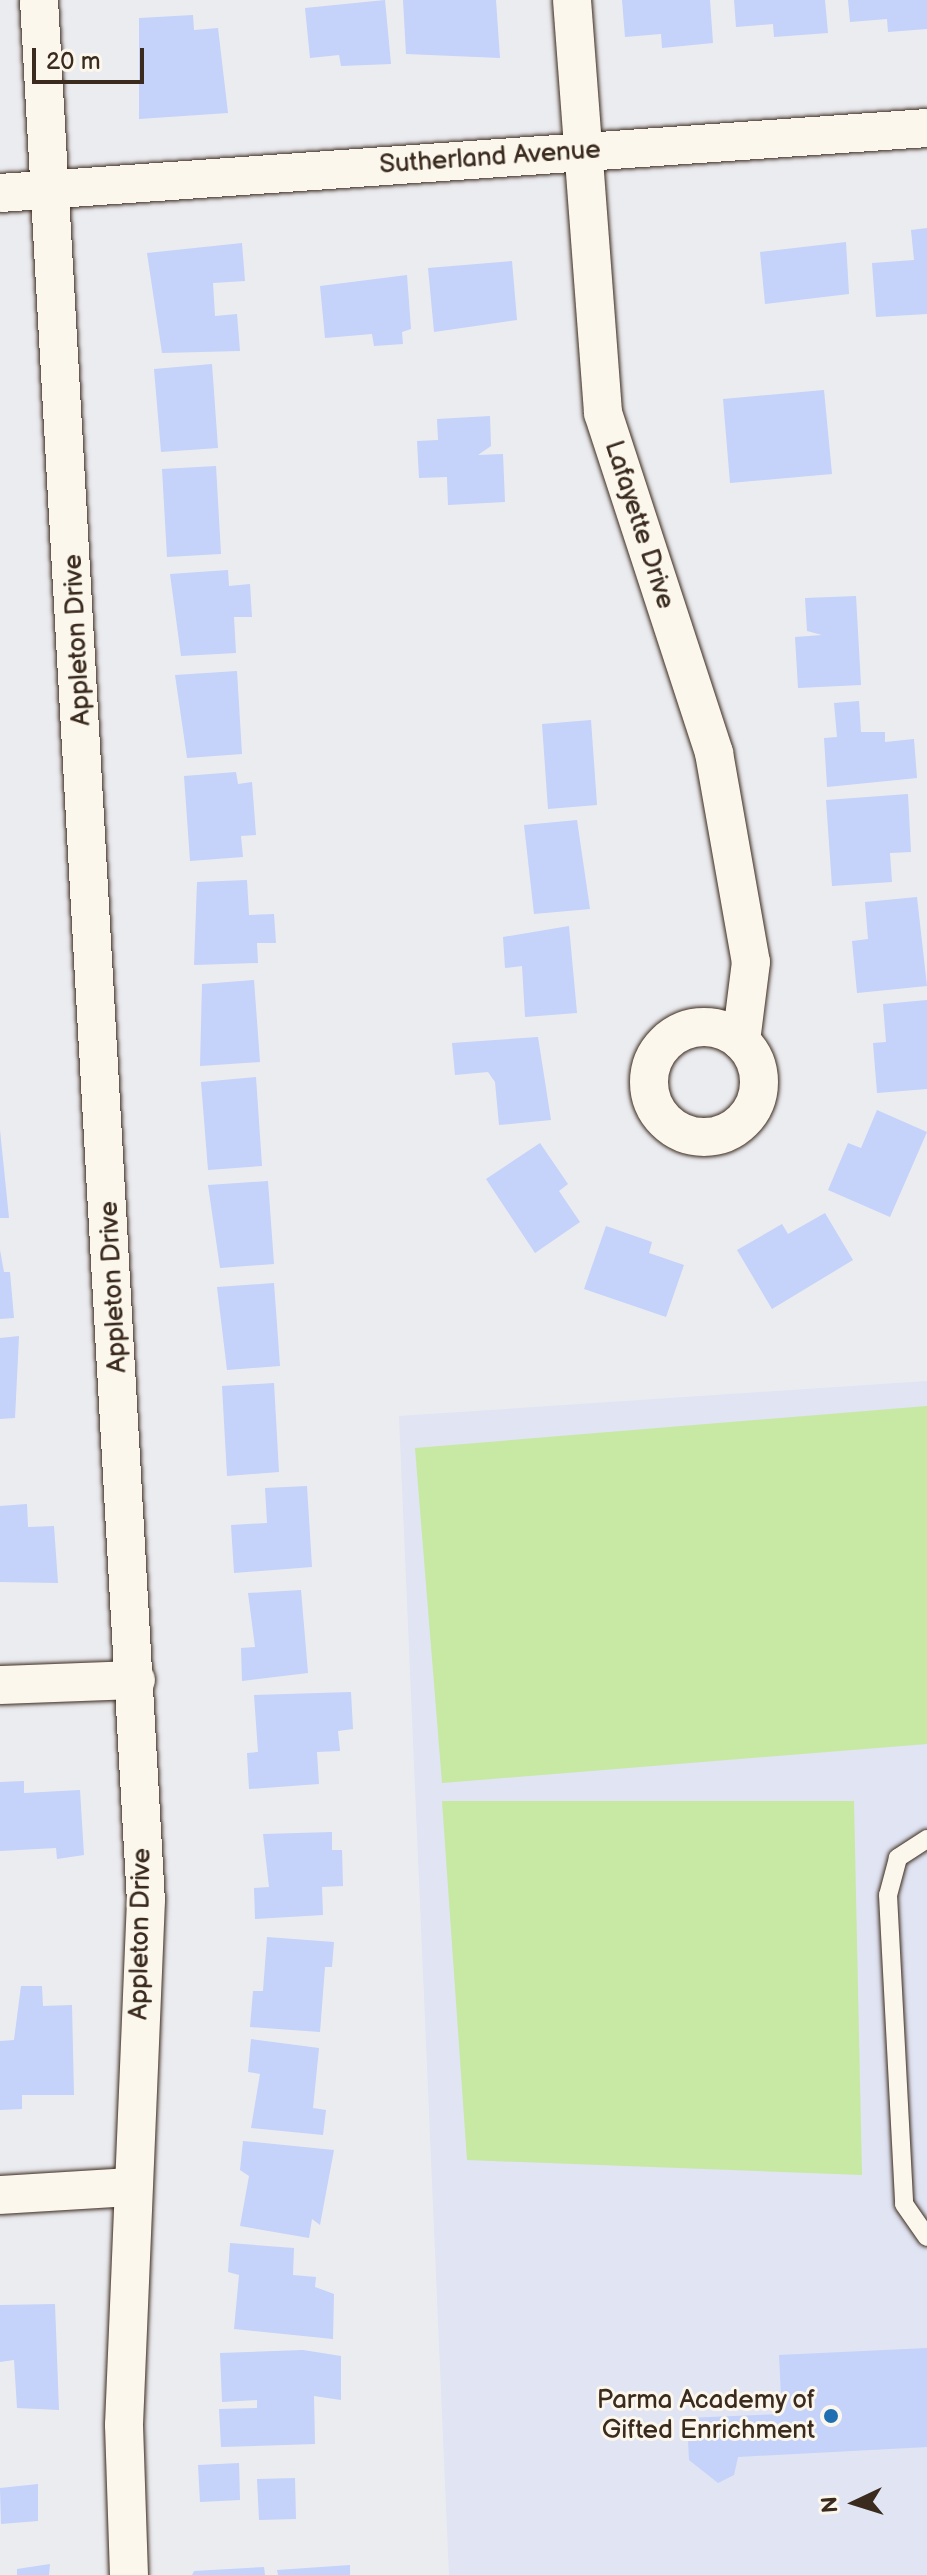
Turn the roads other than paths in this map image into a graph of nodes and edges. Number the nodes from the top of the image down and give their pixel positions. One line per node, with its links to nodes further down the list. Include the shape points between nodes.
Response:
1 (39, 0): 5 (street, Appleton Drive)
2 (572, 0): 4 (street, Lafayette Drive)
3 (927, 128): 4 (street, Sutherland Avenue)
4 (583, 152): 5 (street, Sutherland Avenue); 7 (street, Lafayette Drive, via 603,413 714,753 751,962)
5 (52, 189): 6 (street, Sutherland Avenue); 8 (street, Appleton Drive)
6 (0, 193)
7 (741, 1041)
8 (136, 1680): 9 (street); 11 (street, Appleton Drive, via 146,1900)
9 (0, 1685)
10 (927, 1839): 13 (lane, via 898,1858 888,1895 904,2204)
11 (132, 2187): 12 (street); 14 (street, Appleton Drive, via 124,2425)
12 (0, 2195)
13 (927, 2237)
14 (129, 2575)

